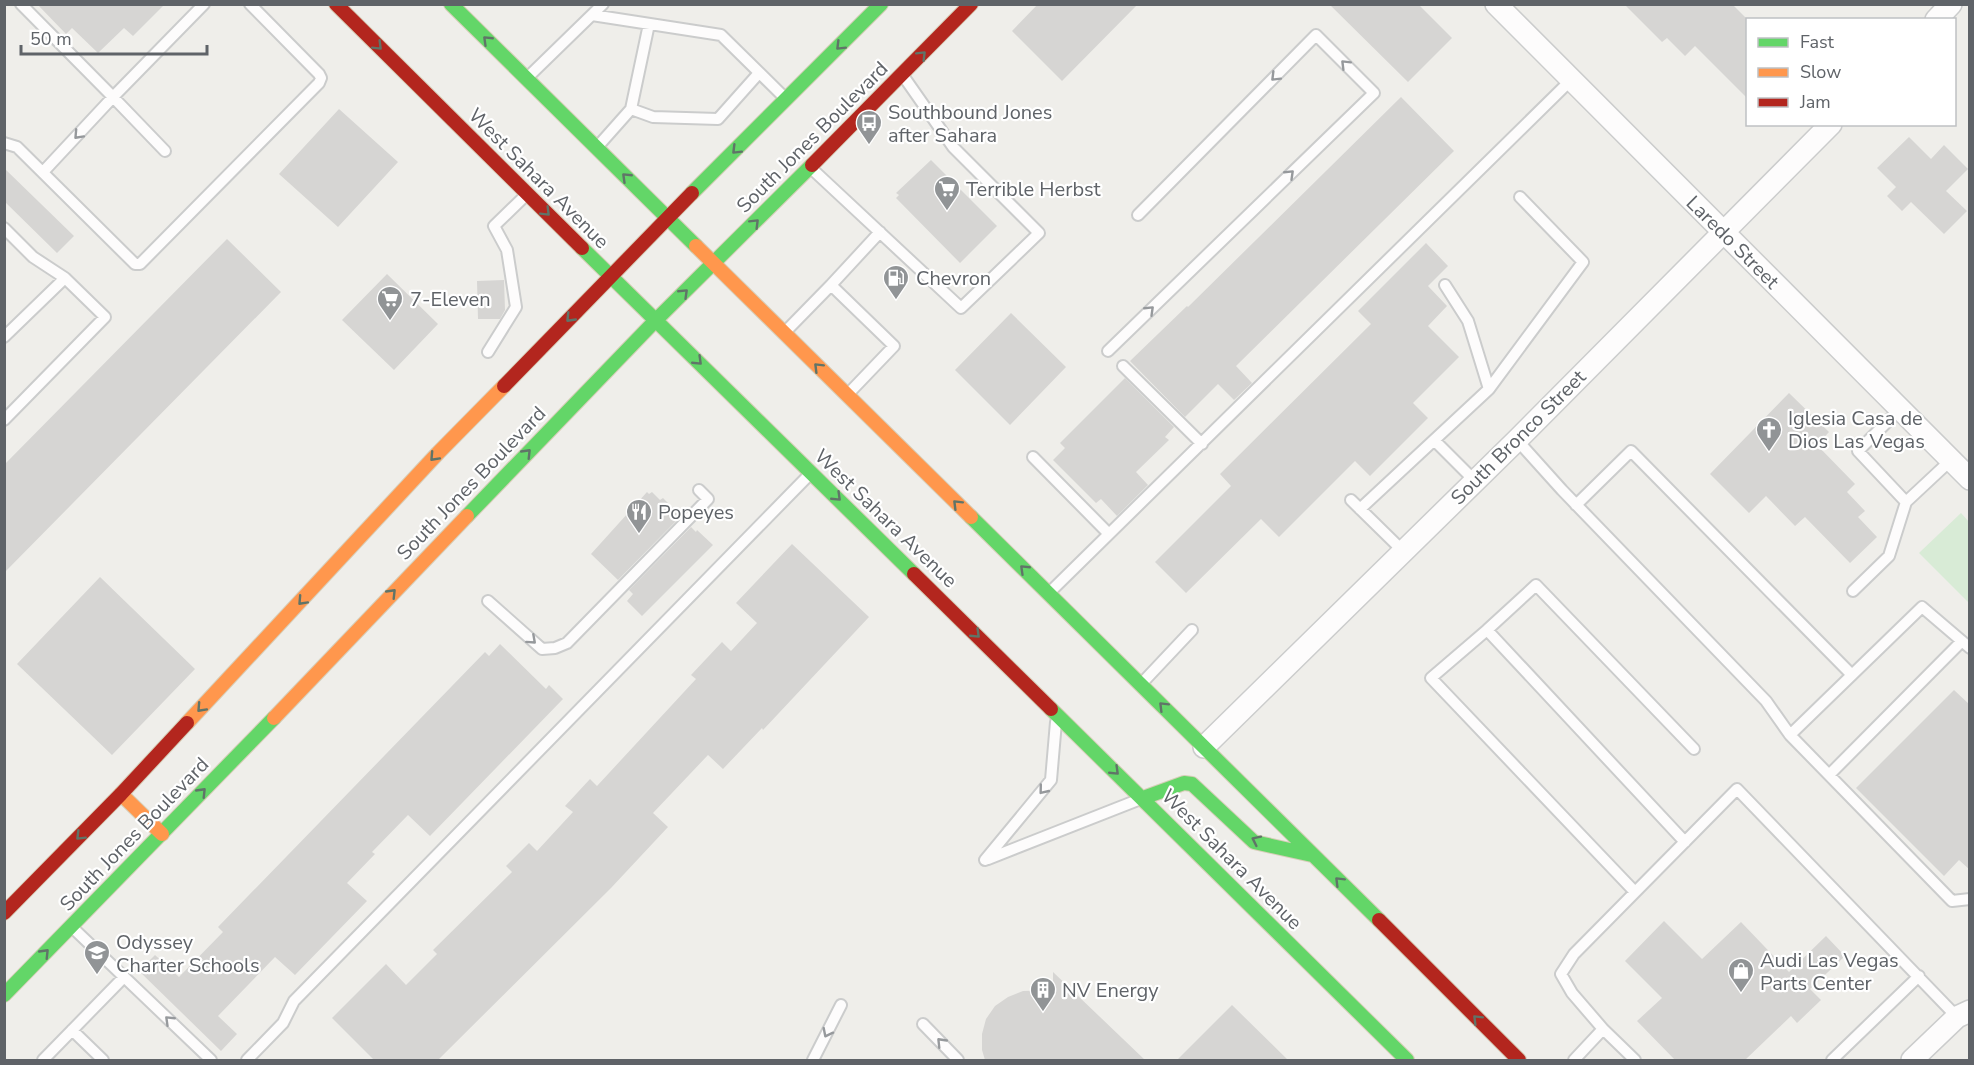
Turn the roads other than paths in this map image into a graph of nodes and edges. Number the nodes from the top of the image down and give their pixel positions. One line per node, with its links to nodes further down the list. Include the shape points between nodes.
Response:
1 (21, 4): 18 (lane)
2 (204, 4): 18 (lane)
3 (250, 4): 26 (lane, via 319,74 319,83 140,264 135,264)
4 (336, 4): 27 (main road, West Sahara Avenue, one-way to 27)
5 (451, 4): 16 (main road, one-way to 5)
6 (603, 4): 11 (lane)
7 (881, 4): 19 (main road, South Jones Boulevard, one-way to 19)
8 (972, 4): 15 (main road, South Jones Boulevard, one-way to 8)
9 (1496, 4): 17 (street, Laredo Street)
10 (1951, 4): 12 (street)
11 (592, 15): 13 (lane); 16 (lane)
12 (1938, 18)
13 (649, 24): 14 (lane, via 721,35); 20 (lane)
14 (759, 73): 19 (lane); 20 (lane, via 718,119 653,117)
15 (902, 74): 25 (main road, South Jones Boulevard); 32 (lane, via 954,147 1039,233 961,308)
16 (526, 78): 23 (main road)
17 (1572, 80): 33 (street, Laredo Street); 51 (lane)
18 (113, 97): 24 (lane); 26 (lane, one-way to 26)
19 (787, 100): 30 (main road, South Jones Boulevard, one-way to 30)
20 (631, 109): 23 (lane)
21 (1829, 126): 33 (street, South Bronco Street)
22 (4, 143): 26 (lane, via 17,147)
23 (596, 148): 30 (main road, one-way to 23)
24 (165, 151)
25 (810, 167): 32 (lane); 34 (main road, South Jones Boulevard, one-way to 25)
26 (43, 172)
27 (527, 194): 35 (main road, West Sahara Avenue, one-way to 35); 43 (lane, via 494,226 507,250 516,307)
28 (1520, 196): 45 (lane, via 1583,262)
29 (1138, 215): 42 (lane, one-way to 29, via 1374,93 1316,35)
30 (668, 218): 34 (main road); 35 (main road, South Jones Boulevard)
31 (4, 228): 36 (lane, via 33,257)
32 (880, 232): 37 (lane)
33 (1724, 232): 47 (street, Laredo Street); 50 (street, South Bronco Street)
34 (713, 264): 39 (main road, South Jones Boulevard, one-way to 34); 40 (main road)
35 (611, 276): 39 (main road, West Sahara Avenue); 77 (main road, South Jones Boulevard, one-way to 77, via 433,458)
36 (64, 278): 41 (lane); 48 (lane, via 105,316)
37 (831, 285): 40 (lane); 46 (lane, via 894,346)
38 (1445, 285): 45 (lane, via 1468,321)
39 (655, 321): 54 (main road, West Sahara Avenue, one-way to 54); 79 (main road, South Jones Boulevard, one-way to 39)
40 (784, 333): 46 (main road, one-way to 40)
41 (4, 337)
42 (1108, 351)
43 (488, 352)
44 (1123, 366): 51 (lane)
45 (1490, 388): 49 (lane)
46 (847, 395): 65 (main road, one-way to 46)
47 (1900, 410): 53 (street, Laredo Street); 59 (lane, via 1858,450)
48 (4, 420)
49 (1434, 440): 56 (lane); 61 (lane)
50 (1516, 440): 56 (street, South Bronco Street); 60 (lane)
51 (1202, 444): 62 (lane)
52 (1033, 457): 62 (lane)
53 (1951, 460): 55 (street, Laredo Street); 59 (lane)
54 (811, 472): 72 (main road, West Sahara Avenue, one-way to 72); 97 (lane, via 294,1001 283,1023)
55 (1970, 479)
56 (1474, 480): 63 (street, South Bronco Street)
57 (699, 490): 66 (lane, one-way to 57, via 542,649 567,643 708,500)
58 (1351, 500): 61 (lane)
59 (1906, 502): 64 (lane, via 1889,556)
60 (1576, 505): 70 (lane, via 1631,451); 73 (lane, via 1766,701)
61 (1360, 509): 63 (lane)
62 (1109, 534): 65 (lane)
63 (1403, 551): 74 (street, South Bronco Street)
64 (1853, 591)
65 (1049, 594): 71 (main road)
66 (488, 601)
67 (1192, 630): 71 (lane)
68 (1487, 630): 75 (lane, via 1536,585); 80 (lane); 82 (lane, via 1431,678)
69 (1966, 644): 70 (lane, via 1922,607); 76 (lane)
70 (1852, 675): 73 (lane)
71 (1141, 684): 74 (main road, one-way to 71)
72 (1057, 713): 78 (main road, West Sahara Avenue, one-way to 78); 78 (lane, one-way to 78, via 1051,780 985,860)
73 (1790, 735): 76 (lane)
74 (1204, 747): 81 (main road)
75 (1694, 749)
76 (1829, 775): 83 (lane, via 1952,901)
77 (121, 794): 79 (main road); 84 (main road, South Jones Boulevard, one-way to 84)
78 (1143, 798): 81 (main road, one-way to 78, via 1254,842 1192,784 1184,783); 100 (main road, West Sahara Avenue)
79 (162, 834): 85 (main road, South Jones Boulevard)
80 (1685, 842): 82 (lane); 86 (lane, via 1737,789)
81 (1312, 855): 101 (main road, one-way to 81)
82 (1635, 892): 92 (lane, via 1574,954 1561,974)
83 (1970, 899)
84 (4, 913)
85 (72, 926): 87 (lane); 88 (main road, South Jones Boulevard, one-way to 85)
86 (1919, 976): 90 (lane); 104 (lane)
87 (124, 977): 93 (lane); 96 (lane, one-way to 87)
88 (4, 995)
89 (841, 1005): 98 (lane, one-way to 98)
90 (1964, 1014): 105 (street)
91 (923, 1024): 99 (lane, one-way to 91)
92 (1603, 1029): 102 (lane); 103 (lane)
93 (72, 1030): 94 (lane); 95 (lane)
94 (43, 1060)
95 (103, 1060)
96 (211, 1060)
97 (247, 1060)
98 (813, 1060)
99 (958, 1060)
100 (1407, 1060)
101 (1519, 1060)
102 (1574, 1060)
103 (1635, 1060)
104 (1832, 1060)
105 (1912, 1060)

